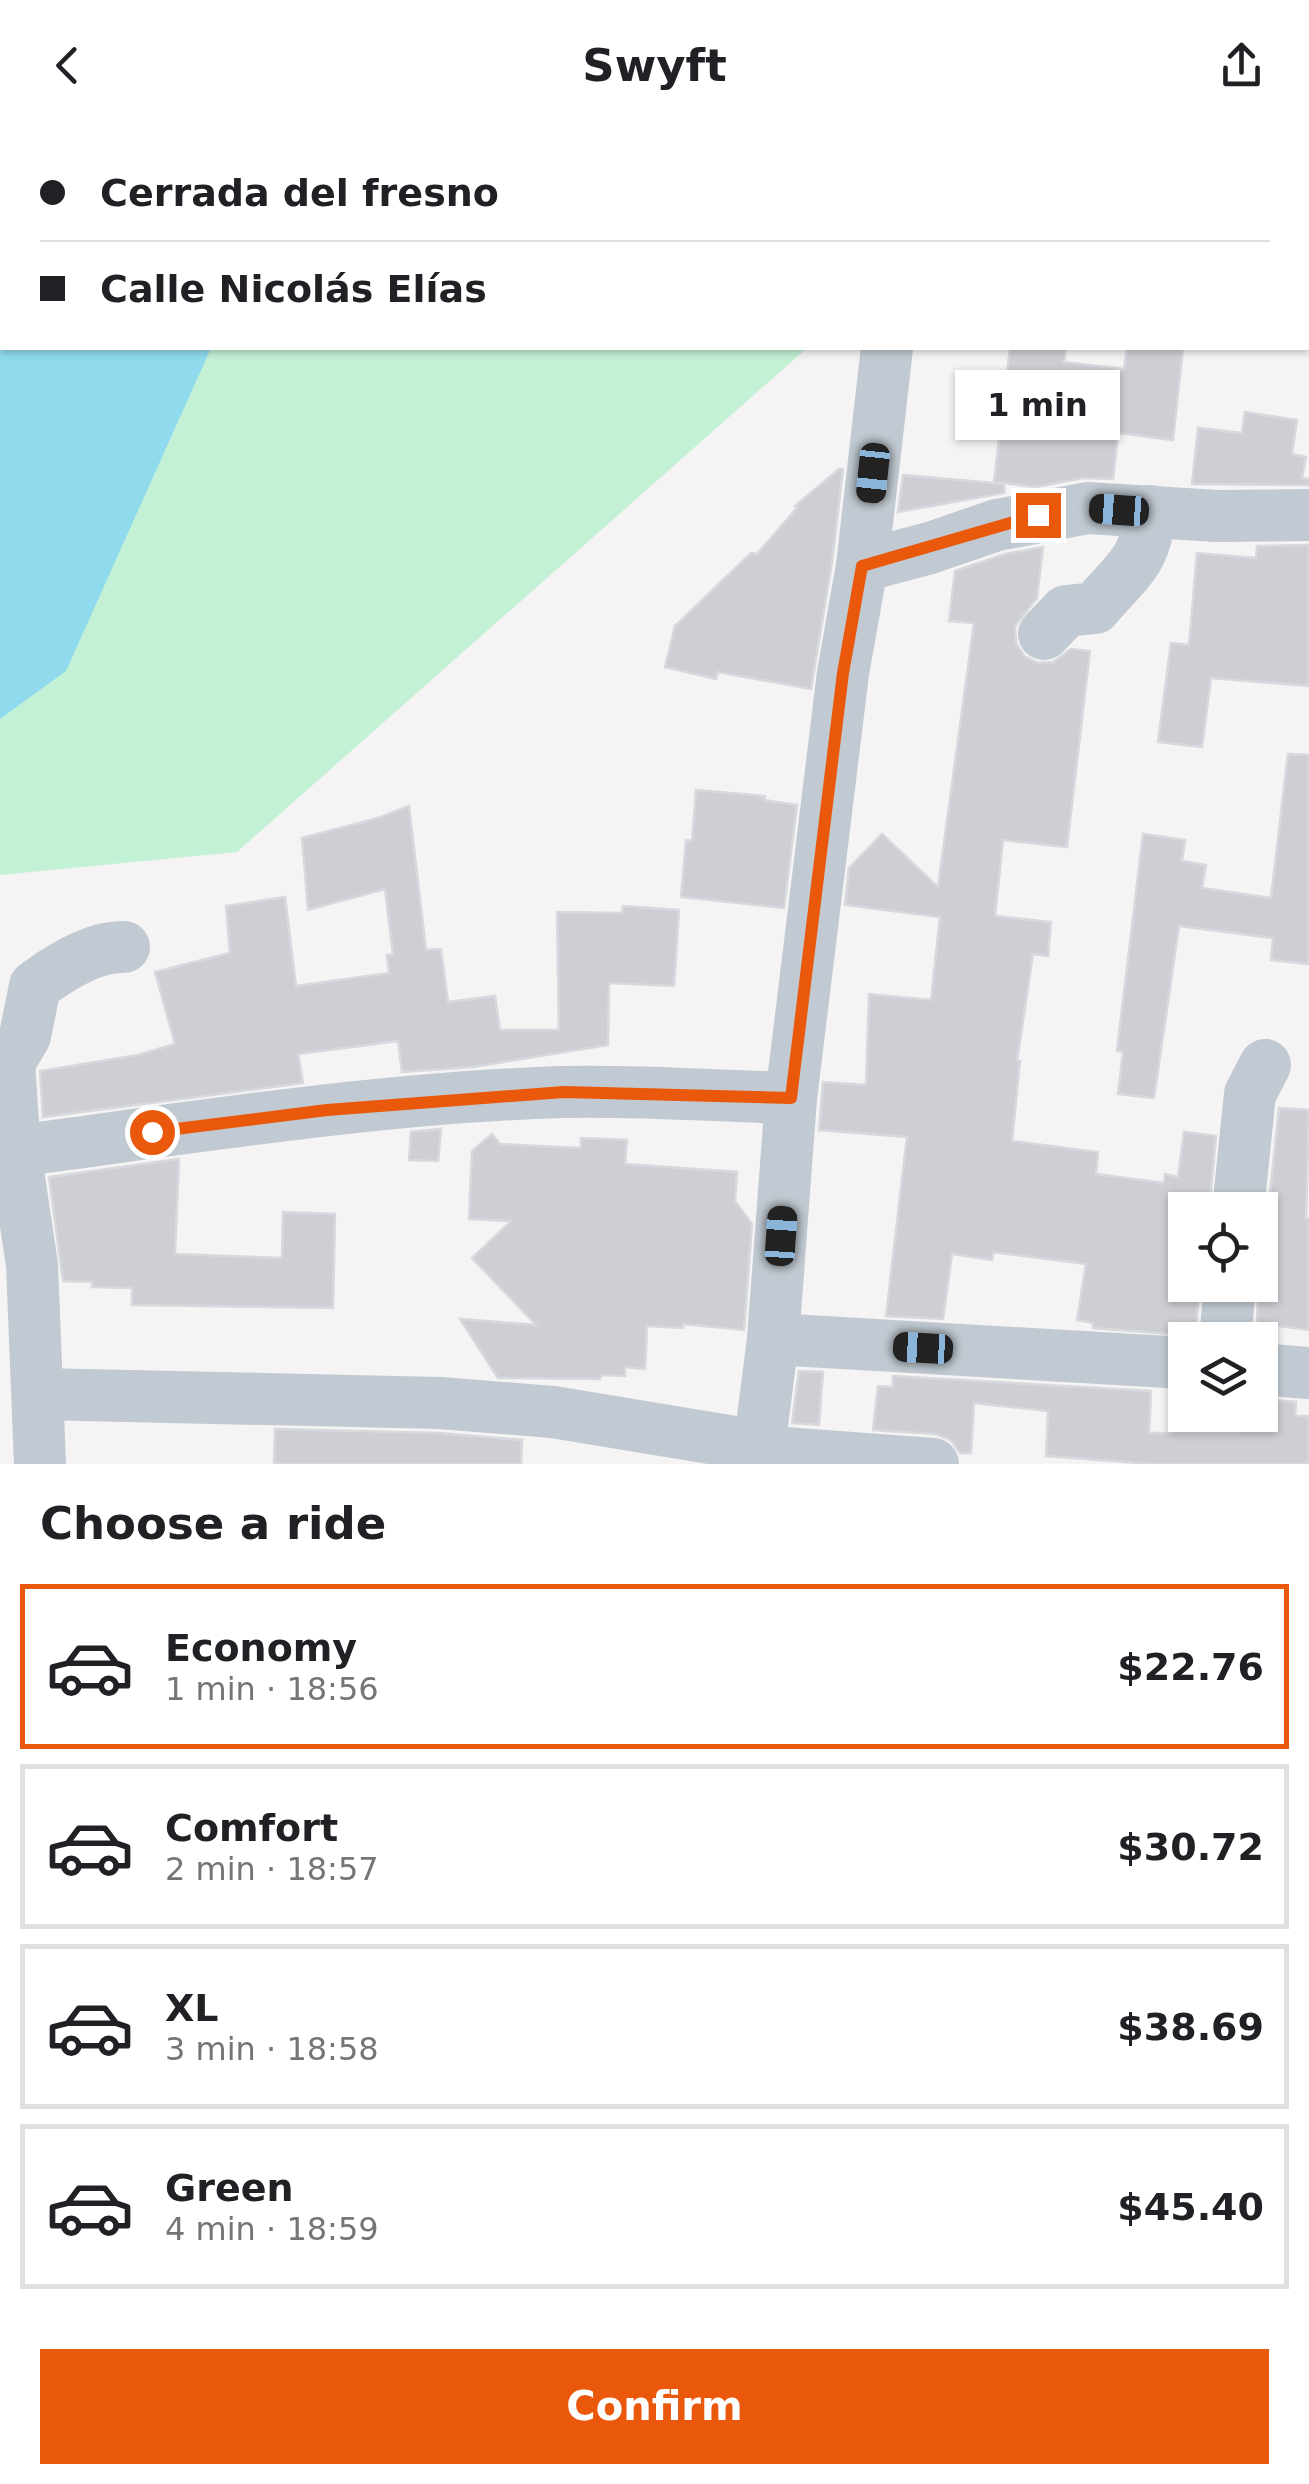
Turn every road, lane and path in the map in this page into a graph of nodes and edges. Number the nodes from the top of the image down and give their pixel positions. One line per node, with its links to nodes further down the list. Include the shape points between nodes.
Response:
1 (888, 350): 4 (street)
2 (1150, 512): 3 (street); 4 (street, via 1088,508 1038,515); 5 (street, via 1139,560 1096,608 1066,611)
3 (1309, 515)
4 (862, 566): 8 (street)
5 (1044, 634)
6 (124, 948): 9 (street, via 68,964 35,986 25,1036 8,1063)
7 (1265, 1064): 10 (street, via 1250,1094)
8 (791, 1098): 9 (street, via 564,1092); 11 (street)
9 (14, 1134): 15 (street, via 32,1265)
10 (1240, 1192)
11 (774, 1339): 12 (street); 16 (street)
12 (1168, 1362)
13 (1278, 1370): 14 (street)
14 (1309, 1373)
15 (38, 1394): 16 (street, via 440,1403 554,1412 740,1444); 17 (street)
16 (758, 1457): 18 (street)
17 (40, 1464)
18 (933, 1464)

